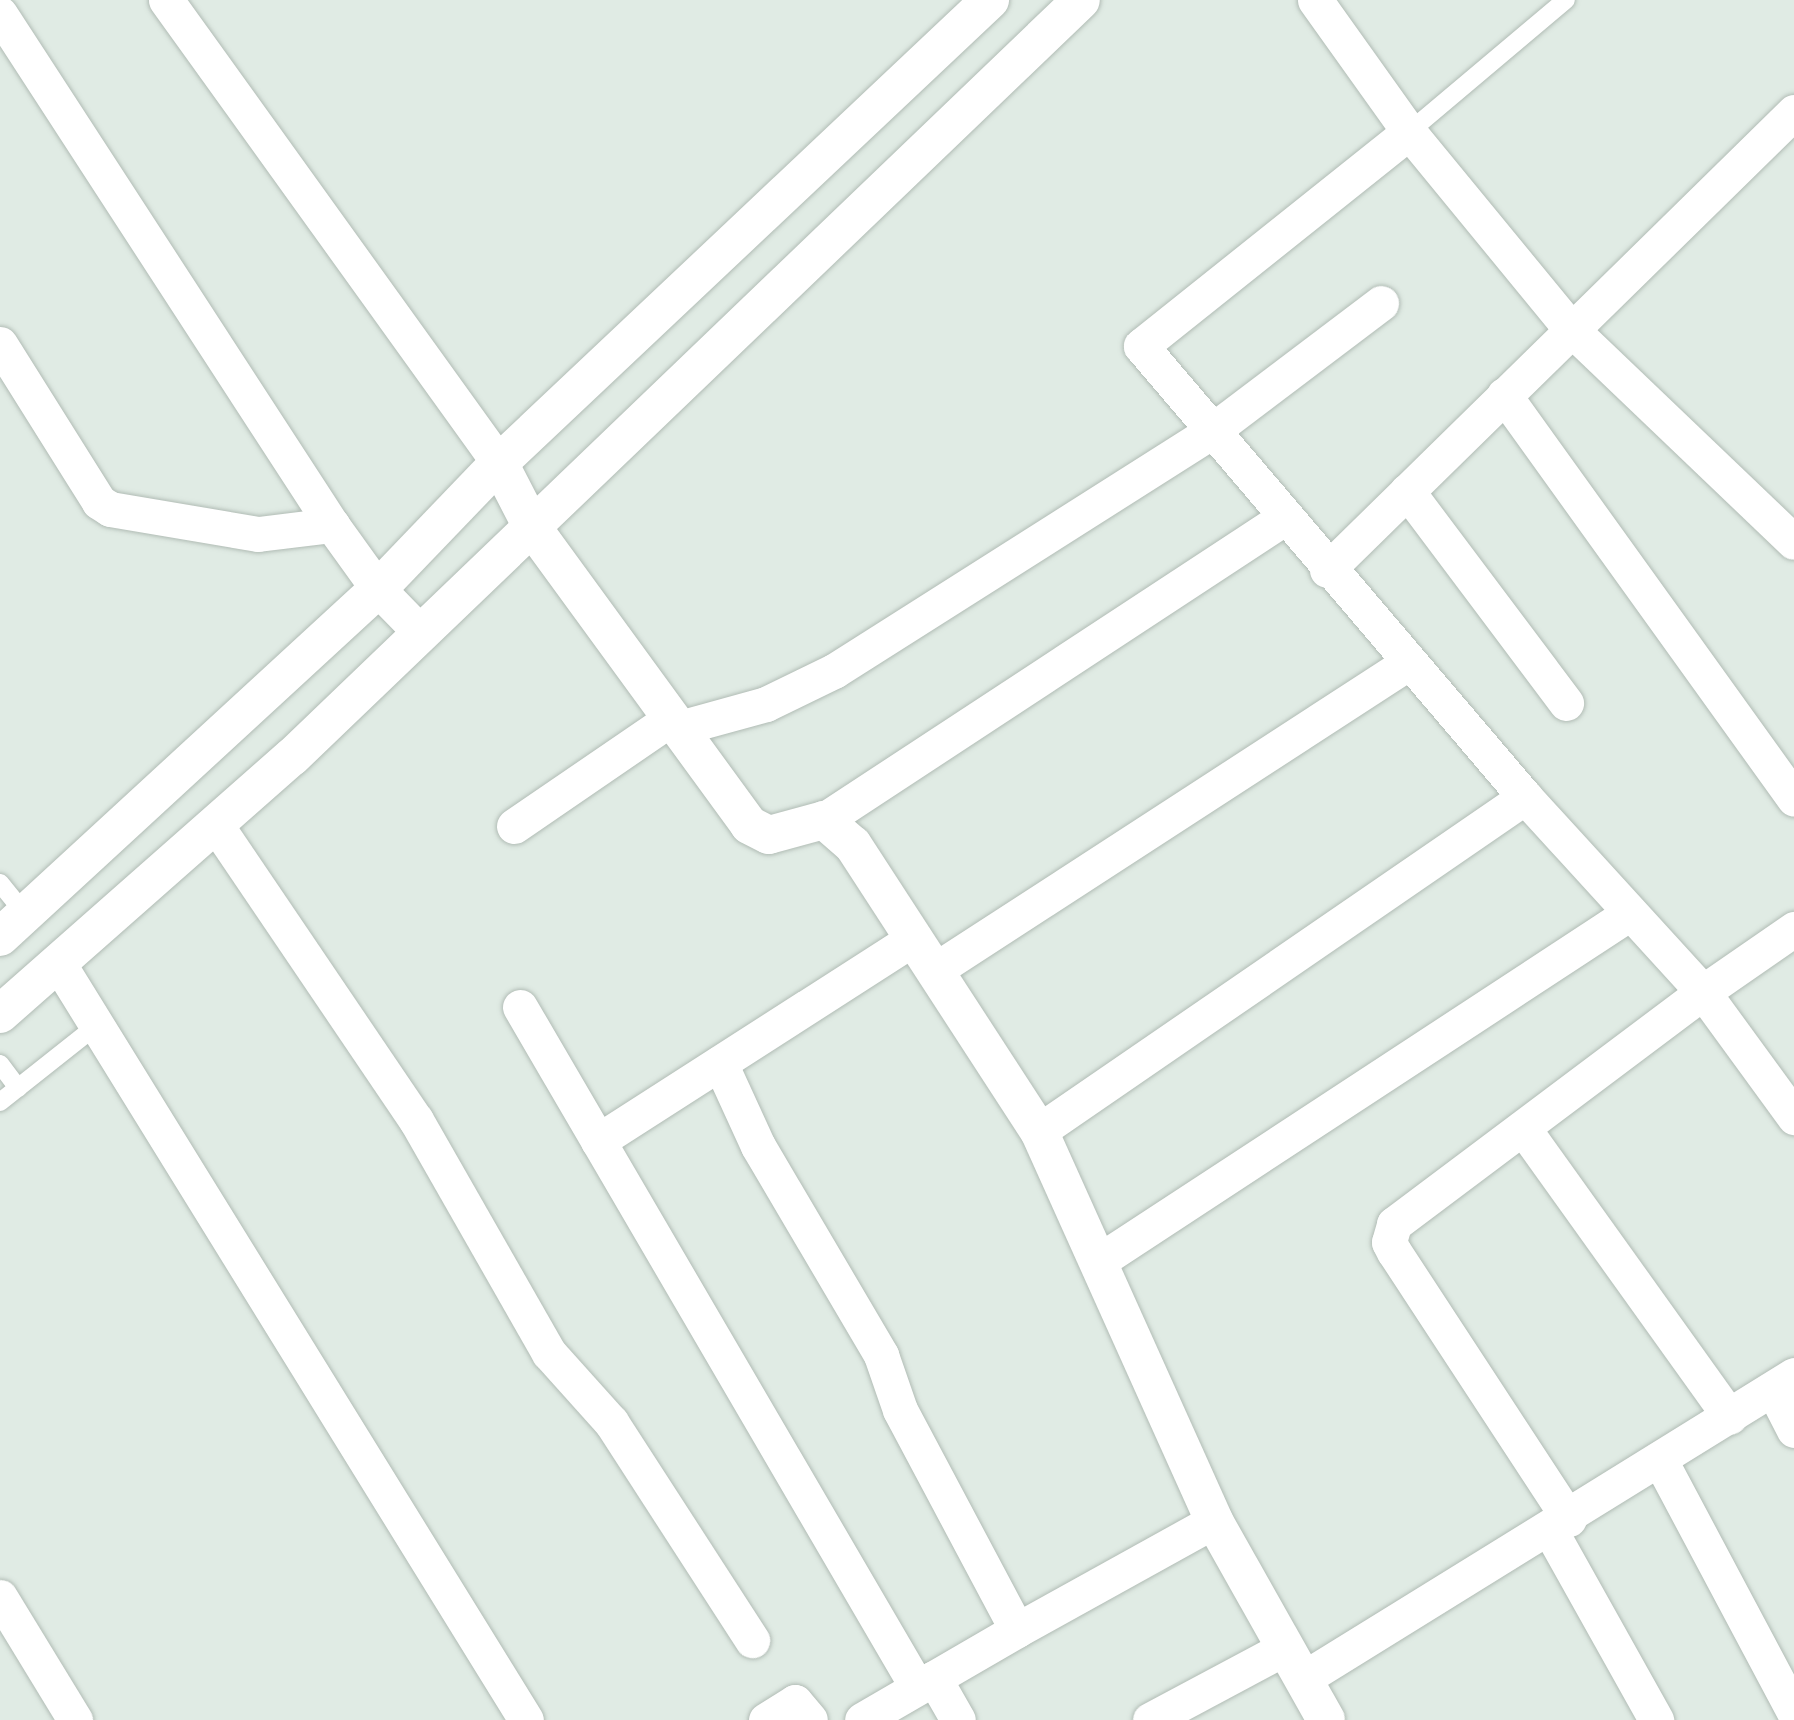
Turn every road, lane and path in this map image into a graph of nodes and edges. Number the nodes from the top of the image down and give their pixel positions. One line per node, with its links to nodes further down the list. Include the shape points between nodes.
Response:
1 (166, 0): 14 (street)
2 (990, 0): 14 (main road)
3 (1082, 0): 18 (main road)
4 (1315, 0): 8 (street)
5 (1566, 0): 8 (lane)
6 (0, 14): 17 (street)
7 (1794, 112): 10 (street)
8 (1409, 132): 10 (street); 13 (street, via 1141,346)
9 (1381, 303): 13 (street)
10 (1571, 329): 12 (street); 19 (street)
11 (0, 344): 17 (street, via 99,502 110,509 258,534)
12 (1504, 395): 15 (street); 27 (street)
13 (1212, 431): 16 (street); 25 (street, via 809,685)
14 (499, 463): 18 (main road); 21 (main road)
15 (1407, 491): 20 (street); 24 (street)
16 (1284, 518): 20 (street); 28 (street)
17 (332, 525): 21 (street)
18 (532, 527): 22 (main road); 25 (main road)
19 (1794, 542)
20 (1327, 570): 23 (street)
21 (378, 589): 22 (street); 33 (main road)
22 (421, 633): 29 (main road)
23 (1408, 663): 26 (street); 37 (street)
24 (1566, 702)
25 (675, 723): 28 (main road, via 759,832); 30 (street)
26 (1525, 797): 32 (street); 48 (street)
27 (1794, 799)
28 (824, 820): 35 (main road, via 853,845)
29 (216, 825): 36 (main road); 59 (street, via 416,1120 550,1353 611,1422)
30 (514, 826)
31 (0, 883): 33 (lane)
32 (1630, 913): 38 (street); 50 (street)
33 (13, 926)
34 (1794, 929): 38 (street)
35 (914, 938): 37 (main road); 42 (street)
36 (60, 965): 40 (main road); 41 (street)
37 (935, 970): 48 (main road)
38 (1703, 992): 46 (street); 47 (street)
39 (520, 1007): 49 (street)
40 (0, 1014)
41 (96, 1026): 44 (lane); 64 (street)
42 (720, 1063): 49 (street); 58 (street, via 758,1146 881,1355 900,1409)
43 (0, 1064): 44 (lane)
44 (18, 1088): 45 (lane)
45 (0, 1102)
46 (1794, 1117)
47 (1523, 1128): 52 (street); 56 (street, via 1394,1224 1389,1242)
48 (1039, 1130): 50 (main road)
49 (598, 1141): 61 (street)
50 (1098, 1261): 55 (main road)
51 (1783, 1382): 52 (street); 53 (street)
52 (1730, 1417): 54 (street)
53 (1794, 1430)
54 (1661, 1462): 56 (street); 62 (street)
55 (1214, 1521): 58 (street); 60 (main road)
56 (1560, 1525): 60 (street); 71 (street)
57 (0, 1597): 63 (street)
58 (1017, 1630): 61 (street)
59 (752, 1640)
60 (1295, 1663): 69 (street); 70 (main road)
61 (926, 1683): 67 (street); 68 (street)
62 (1794, 1712)
63 (75, 1720)
64 (526, 1720)
65 (766, 1720): 66 (street, via 796,1702)
66 (810, 1720)
67 (862, 1720)
68 (958, 1720)
69 (1150, 1720)
70 (1326, 1720)
71 (1656, 1720)

